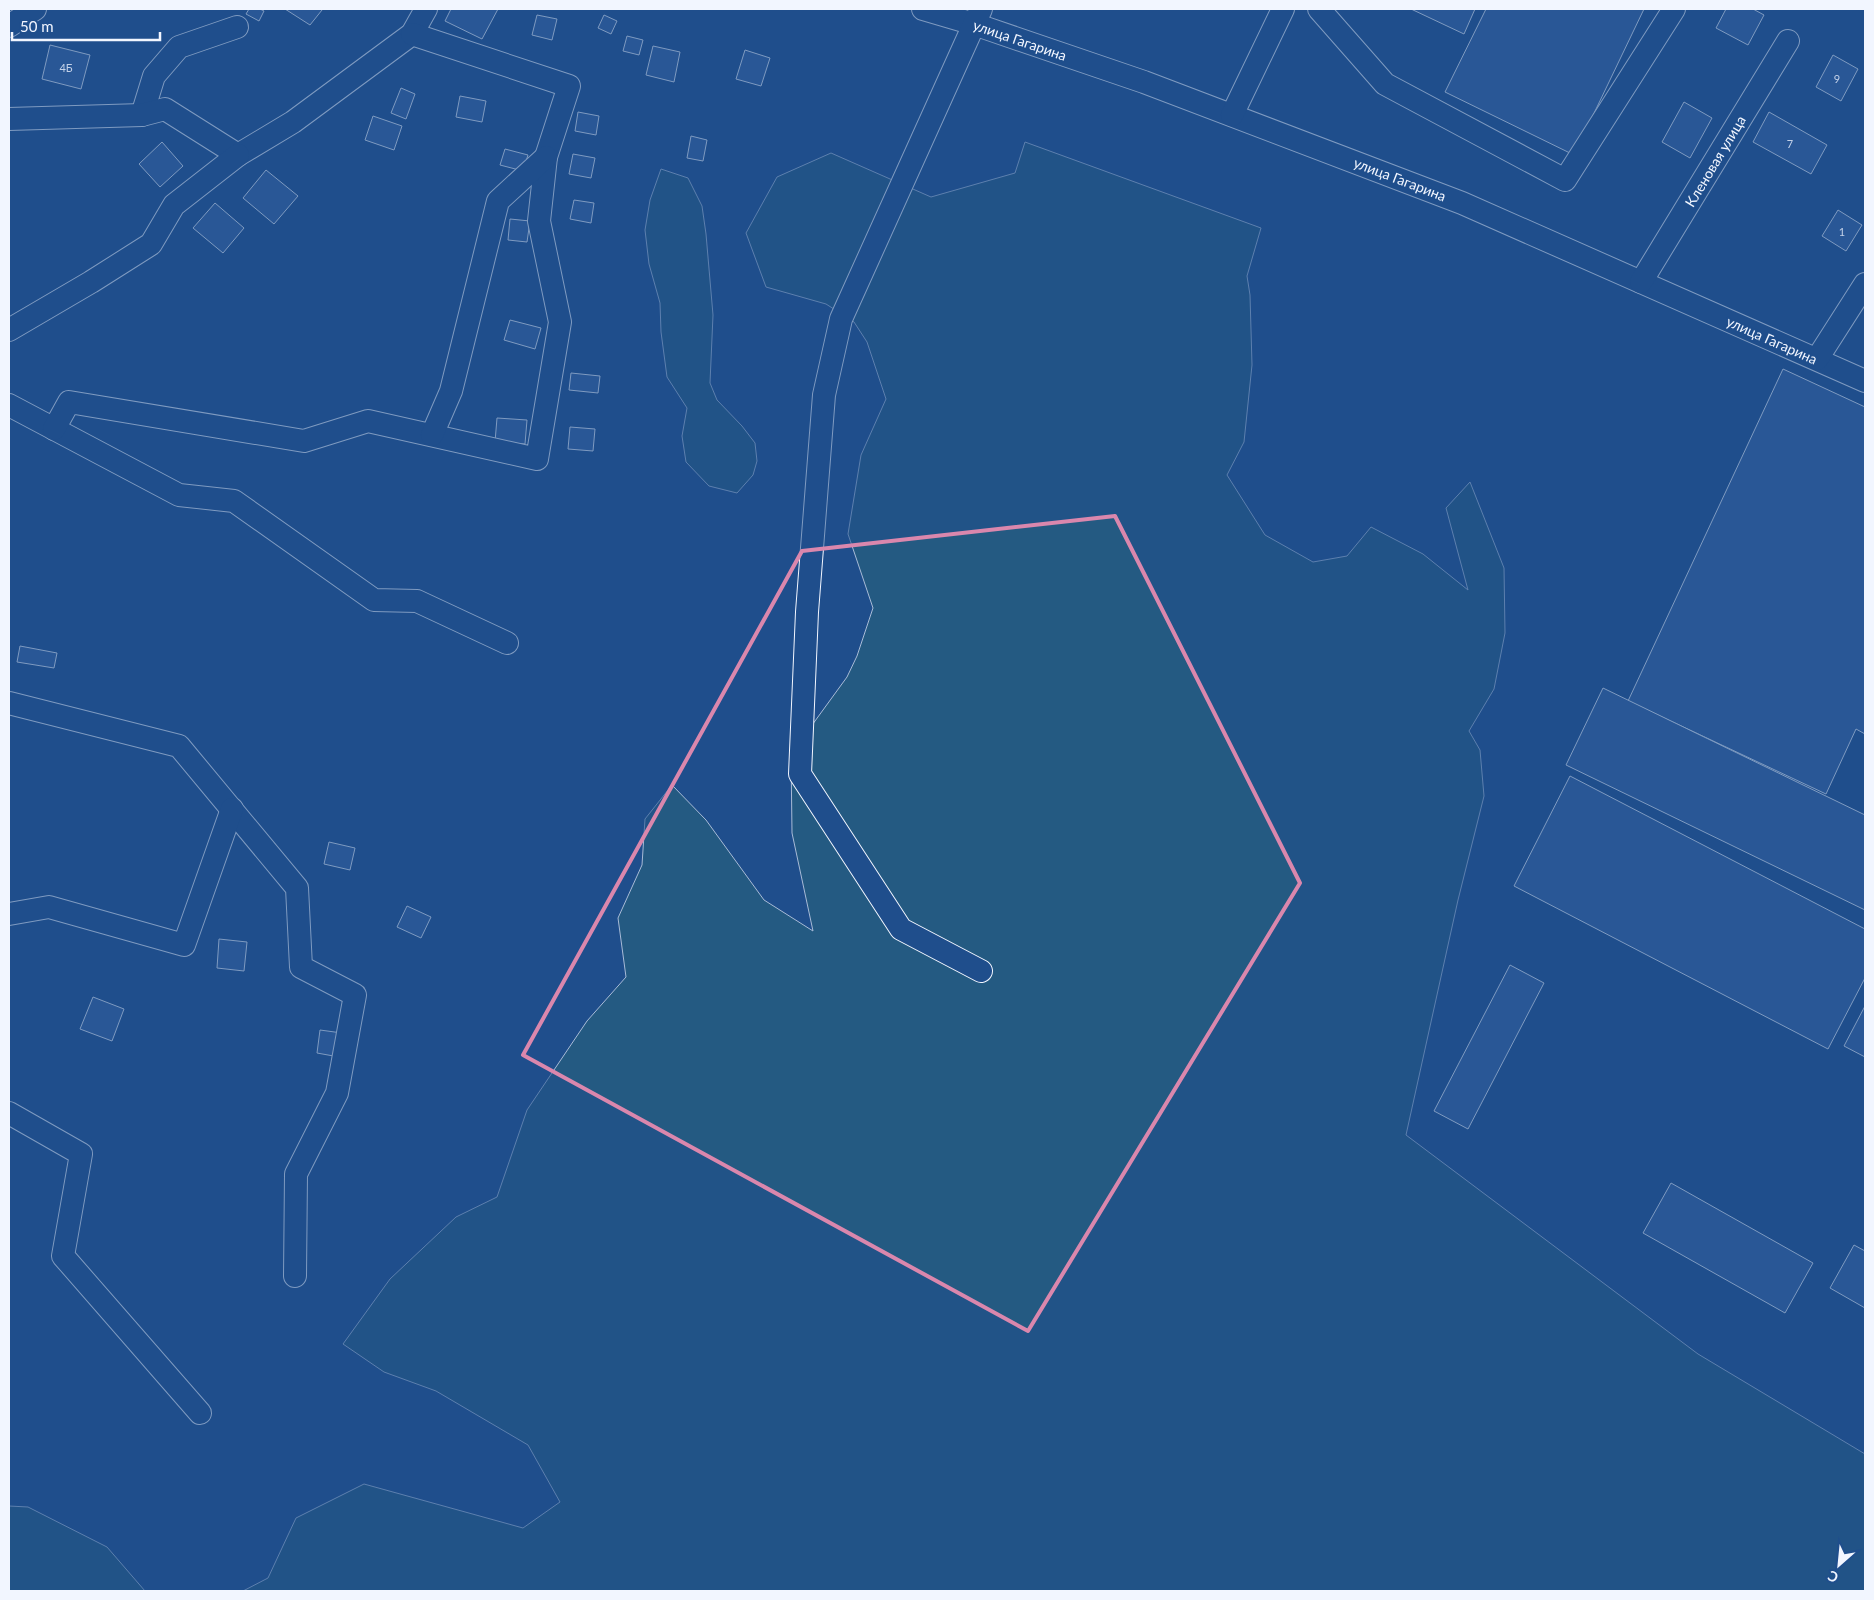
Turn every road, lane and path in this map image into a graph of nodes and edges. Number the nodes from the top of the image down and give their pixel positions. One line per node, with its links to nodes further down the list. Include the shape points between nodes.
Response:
1 (35, 9): 8 (street)
2 (426, 9): 10 (street)
3 (923, 9): 7 (street, улица Гагарина)
4 (1283, 9): 13 (street)
5 (1318, 9): 6 (street, via 1385,84 1565,180)
6 (1674, 9)
7 (978, 16): 13 (street, улица Гагарина); 29 (street, via 841,319 824,394 807,612 800,774 902,929)
8 (9, 26)
9 (237, 27): 12 (street, via 179,47 154,76)
10 (412, 34): 15 (street, via 293,122); 16 (street, via 570,86)
11 (1788, 41): 17 (street, Кленовая улица)
12 (142, 115): 14 (street); 15 (street, via 165,109)
13 (1232, 115): 17 (street, улица Гагарина, via 1462,203)
14 (9, 119)
15 (238, 155): 19 (street, via 174,206 151,244)
16 (546, 157): 24 (street, via 498,200 451,391); 24 (street, via 539,221 560,322 537,458)
17 (1641, 282): 20 (street, улица Гагарина)
18 (1865, 284): 20 (street)
19 (9, 330)
20 (1817, 359): 21 (street, улица Гагарина)
21 (1865, 382)
22 (9, 405): 23 (street)
23 (54, 429): 24 (street, via 69,402 304,441 368,421); 25 (street, via 179,495 234,501 374,600 417,601)
24 (432, 435)
25 (507, 643)
26 (9, 703): 27 (street, via 179,746)
27 (232, 809): 28 (street, via 184,945 49,907); 31 (street, via 297,888 302,967 355,996 337,1093 296,1174)
28 (9, 914)
29 (981, 971)
30 (9, 1113): 32 (street, via 81,1154 62,1256)
31 (294, 1276)
32 (200, 1413)

